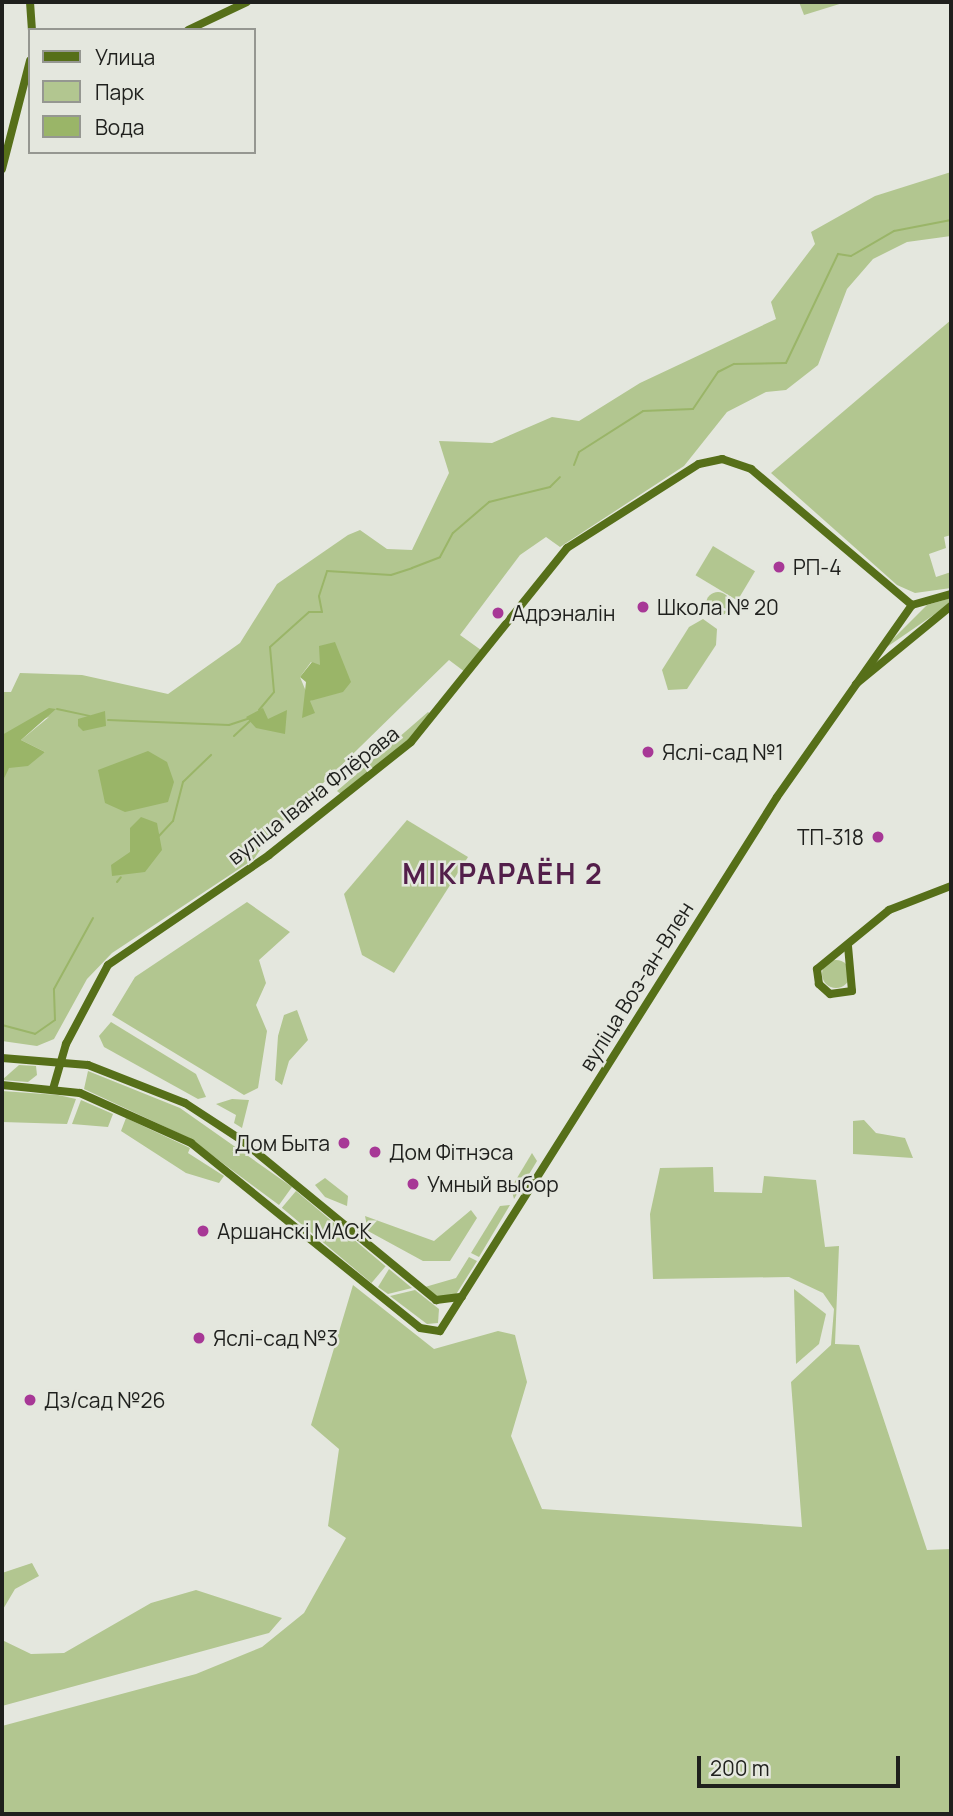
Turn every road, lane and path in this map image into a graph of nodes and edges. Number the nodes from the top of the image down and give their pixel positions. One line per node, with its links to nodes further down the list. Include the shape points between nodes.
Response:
1 (30, 2): 3 (main road)
2 (247, 2): 4 (main road)
3 (32, 28)
4 (192, 28)
5 (28, 70): 7 (main road)
6 (28, 106): 7 (main road)
7 (18, 113): 8 (main road)
8 (2, 169)
9 (951, 594): 10 (main road)
10 (912, 605): 12 (main road, вуліца Воз-ан-Влен); 16 (main road, вуліца Івана Флёрава, via 751,469 722,459 699,464 567,548 437,716 401,750 269,855 108,965)
11 (951, 607): 12 (main road, вуліца Воз-ан-Влен, via 916,629)
12 (842, 698): 19 (main road, вуліца Воз-ан-Влен)
13 (951, 886): 14 (main road, via 889,910)
14 (848, 946): 14 (main road, via 817,969 830,994 852,991)
15 (2, 1058): 16 (main road)
16 (59, 1060): 18 (main road, вуліца Івана Флёрава); 19 (main road, via 135,1079 185,1103 240,1139 436,1300)
17 (2, 1085): 18 (main road)
18 (53, 1089): 19 (main road, вуліца Воз-ан-Влен, via 99,1099 191,1143 420,1328 440,1331)
19 (464, 1296)

